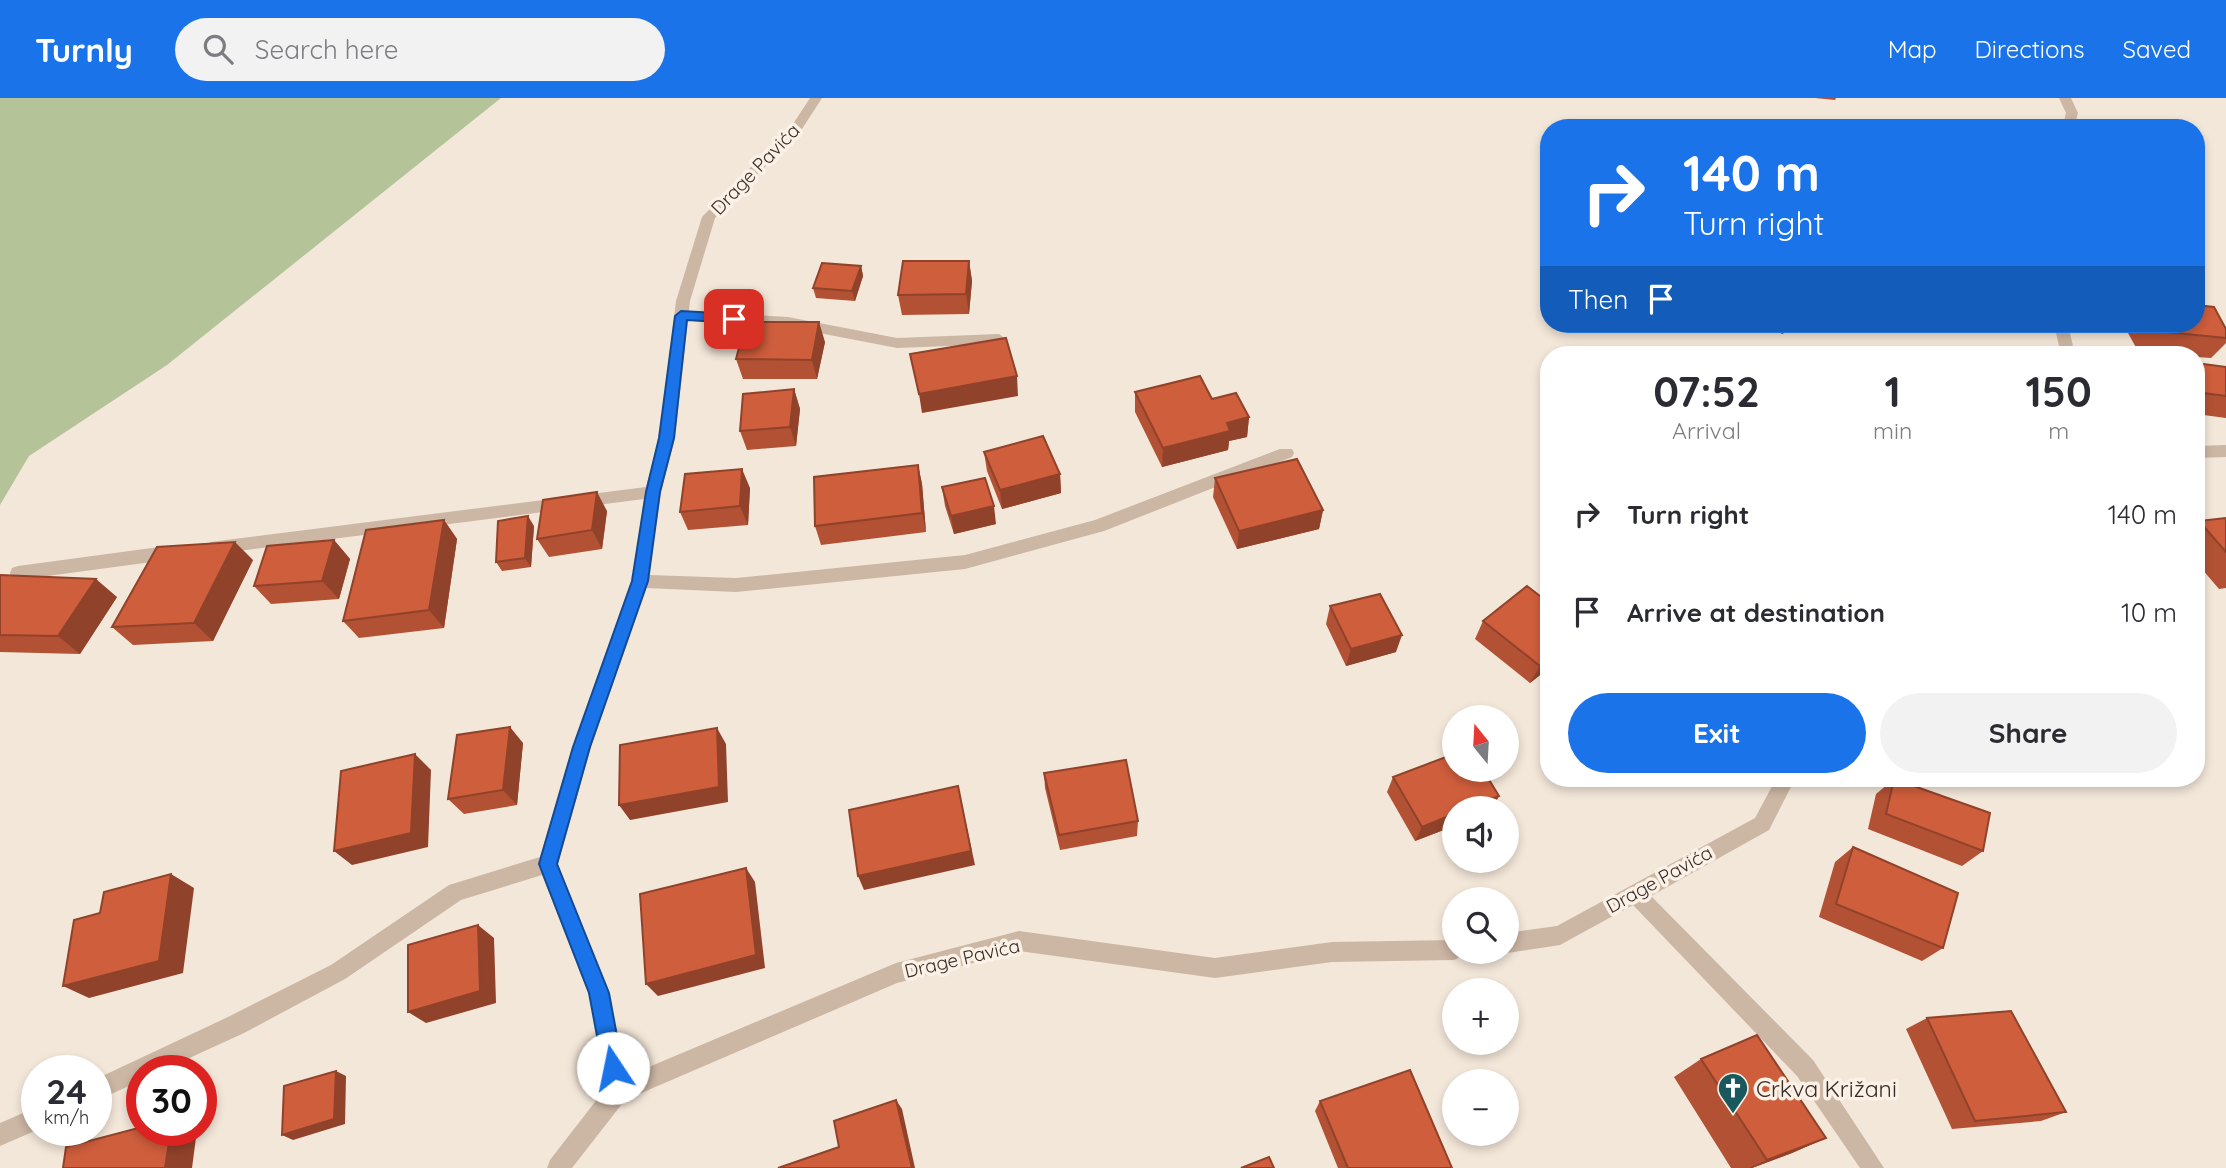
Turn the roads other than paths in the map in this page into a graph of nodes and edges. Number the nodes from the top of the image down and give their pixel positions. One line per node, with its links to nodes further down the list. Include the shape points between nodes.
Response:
1 (816, 98): 4 (street, Drage Pavića, via 797,126 709,216)
2 (2065, 98): 3 (street)
3 (2070, 119)
4 (681, 316): 5 (street, via 788,322 897,343); 9 (street, Drage Pavića, via 667,438)
5 (999, 339)
6 (2226, 451): 7 (street)
7 (2205, 452)
8 (1286, 453): 11 (street, via 1098,526 965,562 736,585)
9 (653, 492): 10 (street); 11 (street, Drage Pavića)
10 (18, 573)
11 (640, 581): 13 (street, Drage Pavića, via 582,747)
12 (1782, 787): 14 (street, Drage Pavića, via 1762,824)
13 (548, 864): 17 (street, via 456,892 338,972); 18 (street, via 599,993)
14 (1634, 892): 15 (street, Drage Pavića, via 1560,935); 22 (street, via 1805,1068)
15 (1519, 941)
16 (1442, 950): 18 (street, Drage Pavića, via 1332,952 1215,968 1019,941 896,973)
17 (112, 1082)
18 (617, 1092): 21 (street, Drage Pavića)
19 (21, 1125): 20 (street)
20 (0, 1135)
21 (558, 1168)
22 (1873, 1168)

